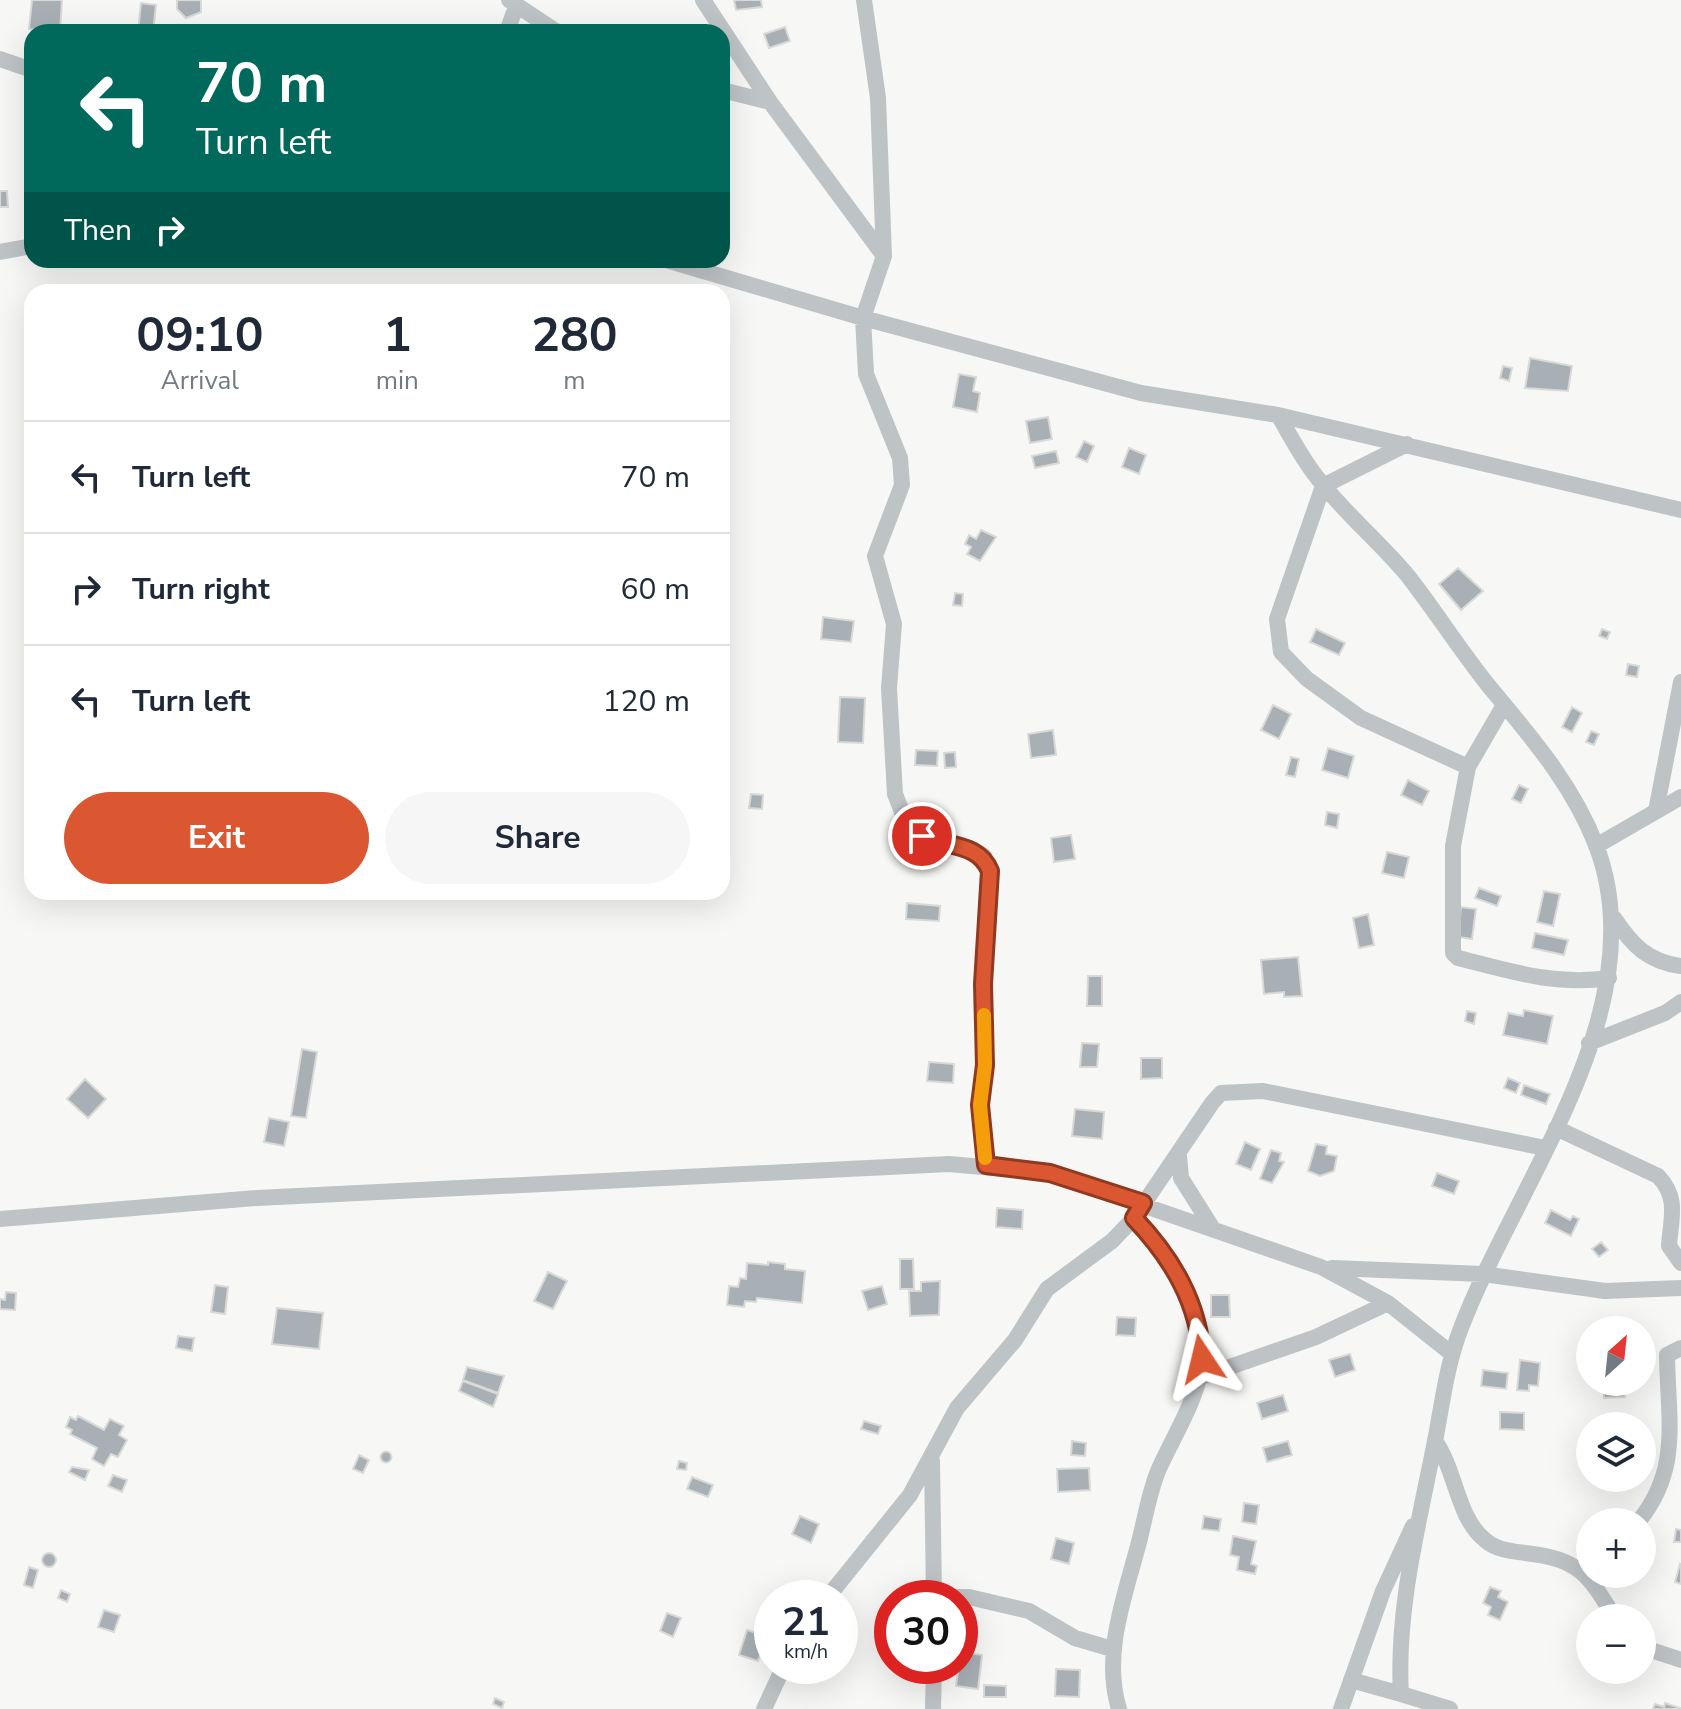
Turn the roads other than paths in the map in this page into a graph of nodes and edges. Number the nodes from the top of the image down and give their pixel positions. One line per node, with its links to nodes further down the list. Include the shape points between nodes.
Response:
1 (703, 0): 6 (street)
2 (864, 0): 14 (street, via 878,98)
3 (512, 3): 4 (street); 5 (street)
4 (508, 24)
5 (545, 24)
6 (719, 24)
7 (730, 41): 11 (street)
8 (0, 59): 9 (street)
9 (24, 67)
10 (730, 92): 11 (street)
11 (770, 102): 14 (street)
12 (24, 248): 13 (street)
13 (0, 252)
14 (884, 256): 16 (street)
15 (693, 268): 16 (street)
16 (863, 318): 17 (street, via 1141,393); 35 (street, via 866,374 900,458 902,485 875,556 894,624 889,688 895,794 914,829 941,845 970,848 984,856 990,871 980,1105)
17 (1278, 415): 18 (street); 19 (street)
18 (1407, 444): 19 (street); 20 (street)
19 (1323, 486): 22 (street, via 1407,575); 23 (street, via 1277,619 1281,652 1307,679 1361,718)
20 (1681, 510)
21 (1681, 682): 25 (street)
22 (1504, 705): 23 (street); 26 (street, via 1575,796)
23 (1468, 767): 29 (street, via 1453,846 1453,953 1534,978)
24 (1681, 797): 25 (street)
25 (1656, 811): 26 (street)
26 (1596, 846): 27 (street)
27 (1613, 916): 28 (street, via 1640,951 1661,964); 29 (street)
28 (1681, 966)
29 (1609, 978): 31 (street)
30 (1681, 1002): 31 (street)
31 (1589, 1043): 32 (street)
32 (1556, 1128): 33 (street); 39 (street, via 1664,1182 1674,1200 1669,1246)
33 (1545, 1148): 34 (street, via 1291,1095 1235,1090 1221,1093 1212,1103); 41 (street)
34 (1179, 1156): 36 (street); 38 (street, via 1181,1178)
35 (986, 1165): 36 (street, via 1050,1173); 37 (street, via 257,1198)
36 (1139, 1210): 38 (street); 46 (street, via 1191,1303 1201,1341); 48 (street, via 1112,1241 1047,1289 1006,1352 957,1408)
37 (0, 1219)
38 (1213, 1229): 40 (street)
39 (1681, 1263)
40 (1321, 1267): 41 (street); 43 (street)
41 (1483, 1274): 42 (street, via 1605,1291); 45 (street)
42 (1681, 1288)
43 (1388, 1303): 45 (street); 46 (street, via 1316,1337)
44 (1681, 1348): 49 (street, via 1667,1355 1675,1464)
45 (1452, 1354): 47 (street)
46 (1198, 1378): 55 (street, via 1154,1483)
47 (1435, 1441): 50 (street); 51 (street, via 1473,1527 1484,1540)
48 (932, 1459): 52 (street); 53 (street)
49 (1648, 1508)
50 (1421, 1510): 58 (street, via 1383,1591); 61 (street, via 1402,1627)
51 (1576, 1566)
52 (842, 1580)
53 (934, 1580)
54 (978, 1599): 55 (street, via 1029,1611 1075,1638)
55 (1112, 1649): 64 (street)
56 (1656, 1652): 57 (street)
57 (1681, 1660)
58 (1351, 1680): 61 (street); 65 (street)
59 (776, 1684): 62 (street)
60 (934, 1684): 63 (street)
61 (1401, 1694): 66 (street)
62 (764, 1709)
63 (933, 1709)
64 (1119, 1709)
65 (1341, 1709)
66 (1450, 1709)

